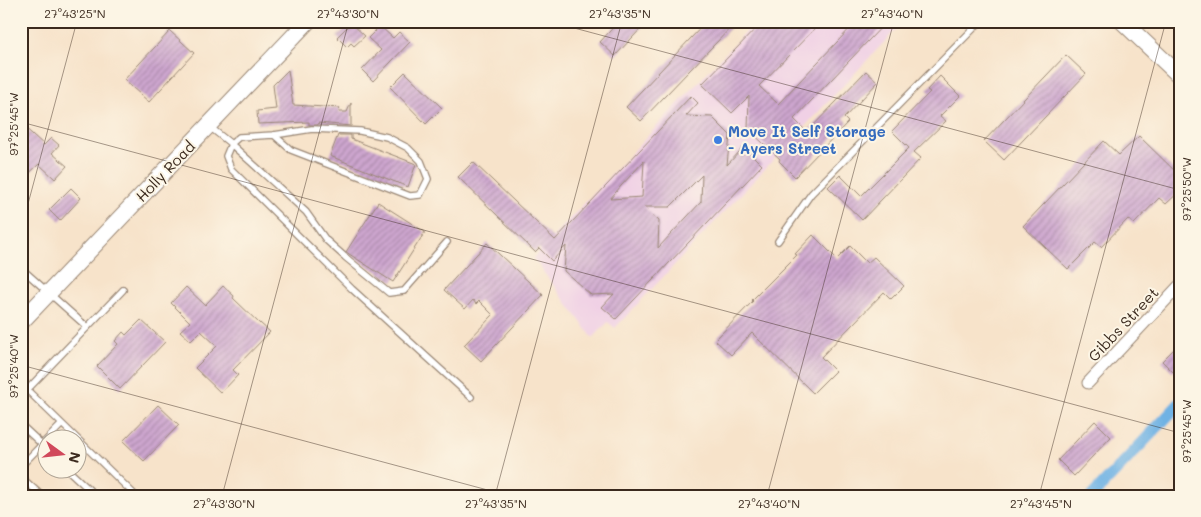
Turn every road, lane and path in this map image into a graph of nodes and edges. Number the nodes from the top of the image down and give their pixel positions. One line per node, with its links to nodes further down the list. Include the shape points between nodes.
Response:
1 (308, 21): 5 (main road, Holly Road)
2 (981, 21): 9 (lane, via 811,194)
3 (1122, 21): 4 (main road)
4 (1180, 76)
5 (208, 126): 7 (lane); 13 (main road, Holly Road)
6 (274, 135): 6 (lane, via 312,129 360,131 387,137 408,148 421,161 428,179 420,195 410,196 291,150); 7 (lane, via 239,137)
7 (231, 144): 8 (lane, via 306,212 326,240 345,258 389,293 404,291); 19 (lane, via 226,156 231,169 352,289)
8 (447, 242)
9 (778, 242)
10 (21, 268): 13 (lane)
11 (1180, 285): 16 (street, Gibbs Street)
12 (123, 290): 15 (lane)
13 (48, 292): 14 (main road, Holly Road); 15 (lane)
14 (21, 322)
15 (87, 327): 18 (lane)
16 (1088, 383)
17 (21, 384): 18 (lane)
18 (27, 390): 20 (lane)
19 (471, 397)
20 (62, 424): 22 (lane); 30 (lane)
21 (21, 425): 23 (lane)
22 (56, 430)
23 (38, 440)
24 (38, 448): 25 (lane)
25 (21, 466)
26 (21, 477): 28 (lane)
27 (79, 480): 29 (lane)
28 (42, 496)
29 (96, 496)
30 (136, 496)

